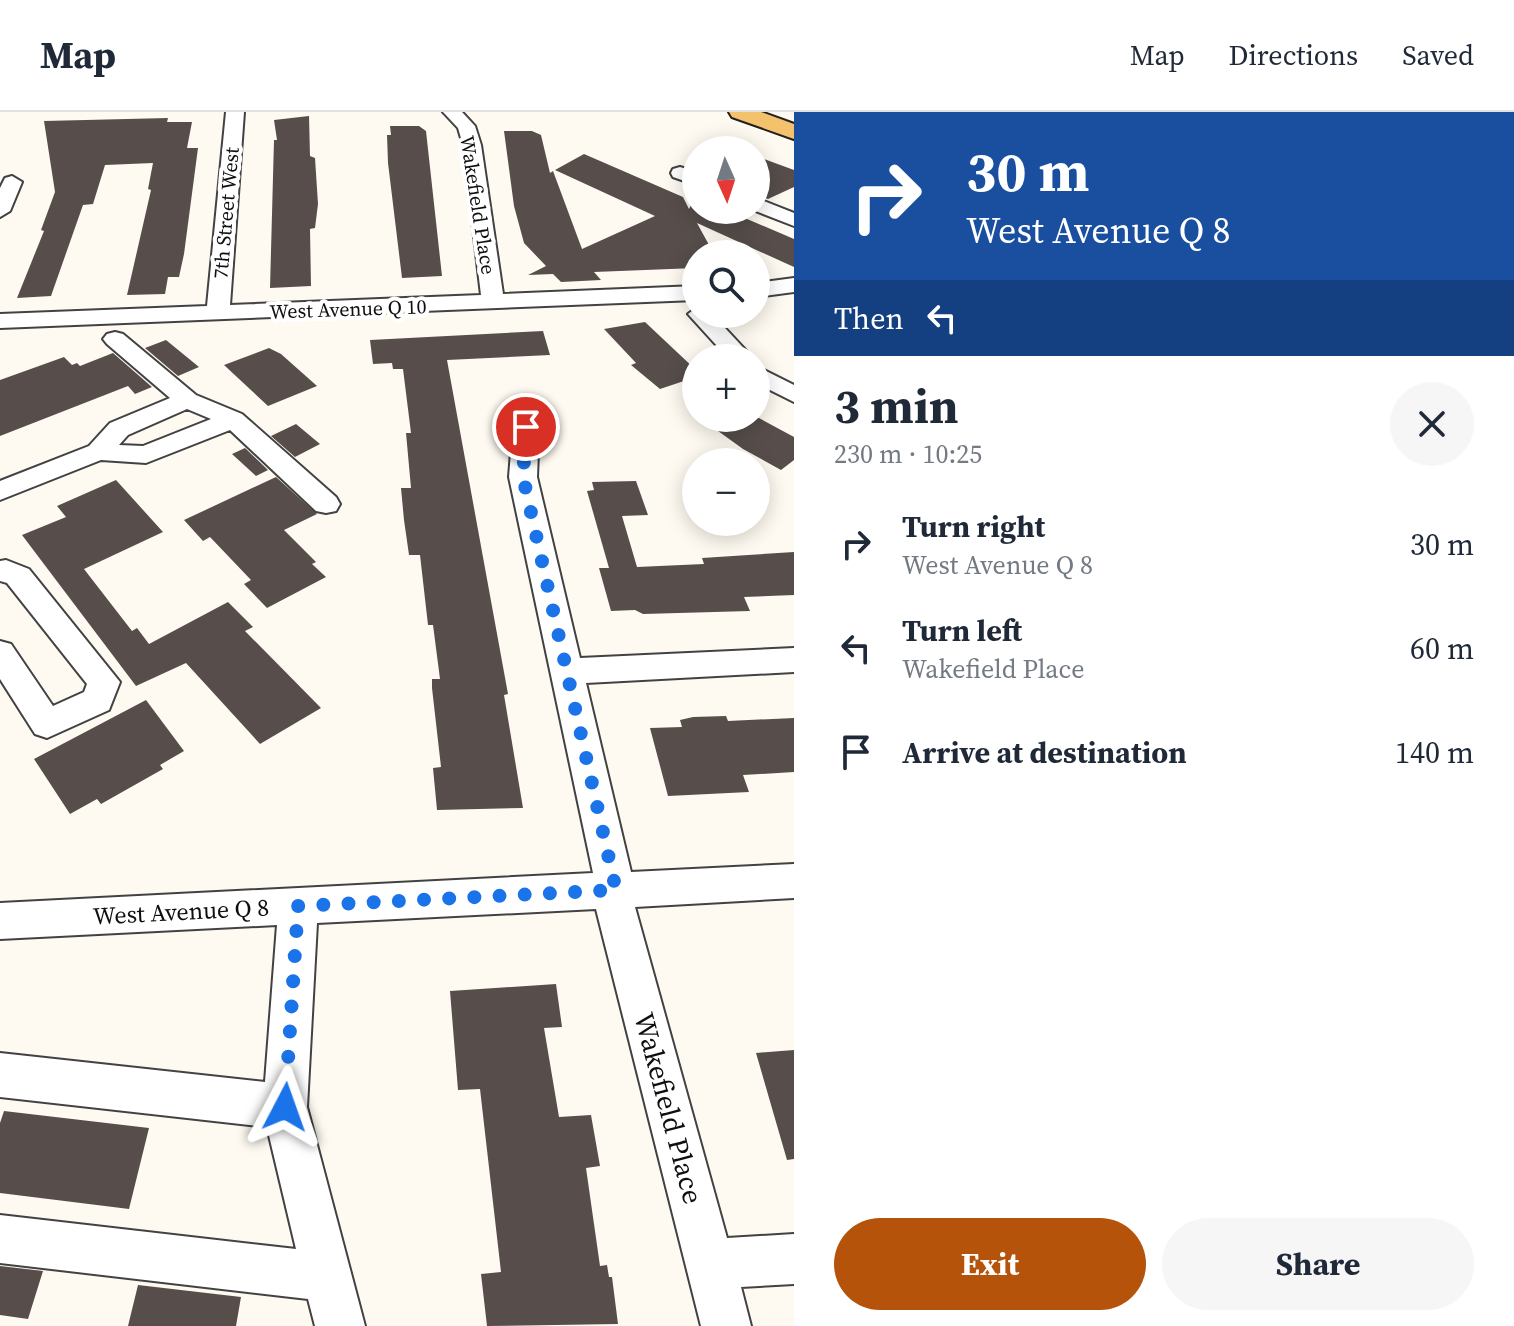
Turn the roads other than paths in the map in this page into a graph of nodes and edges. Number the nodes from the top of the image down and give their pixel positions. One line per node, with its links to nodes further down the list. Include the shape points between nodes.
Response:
1 (235, 112): 13 (street, 7th Street West)
2 (452, 112): 11 (street, Wakefield Place, via 466,126 472,145)
3 (740, 112): 4 (main road)
4 (794, 132)
5 (12, 182): 7 (street)
6 (770, 210): 8 (street)
7 (0, 211)
8 (794, 220)
9 (794, 285): 10 (street)
10 (770, 288)
11 (493, 303): 12 (street, West Avenue Q 10); 13 (street, West Avenue Q 10)
12 (682, 303)
13 (218, 314): 14 (street, West Avenue Q 10)
14 (0, 321)
15 (715, 328): 17 (street)
16 (115, 339): 20 (street)
17 (729, 344)
18 (770, 381): 19 (street)
19 (794, 395)
20 (187, 400): 21 (street); 23 (street, via 119,429)
21 (233, 419): 23 (street, via 146,455); 25 (street)
22 (526, 427): 29 (street, Wakefield Place, via 523,477)
23 (98, 452): 24 (street)
24 (0, 491)
25 (326, 504)
26 (0, 571): 27 (street, via 18,576 104,682 97,701 47,724)
27 (0, 653)
28 (794, 660): 29 (street)
29 (566, 671): 31 (street, Wakefield Place)
30 (794, 881): 31 (street, West Avenue Q 8)
31 (613, 890): 32 (street, West Avenue Q 8); 38 (street, Wakefield Place)
32 (298, 906): 33 (street, West Avenue Q 8); 35 (street)
33 (0, 921)
34 (0, 1075): 35 (street)
35 (285, 1107): 39 (street)
36 (0, 1239): 39 (street)
37 (794, 1259): 38 (street)
38 (711, 1264): 41 (street, Wakefield Place)
39 (328, 1277): 40 (street)
40 (340, 1326)
41 (726, 1326)

